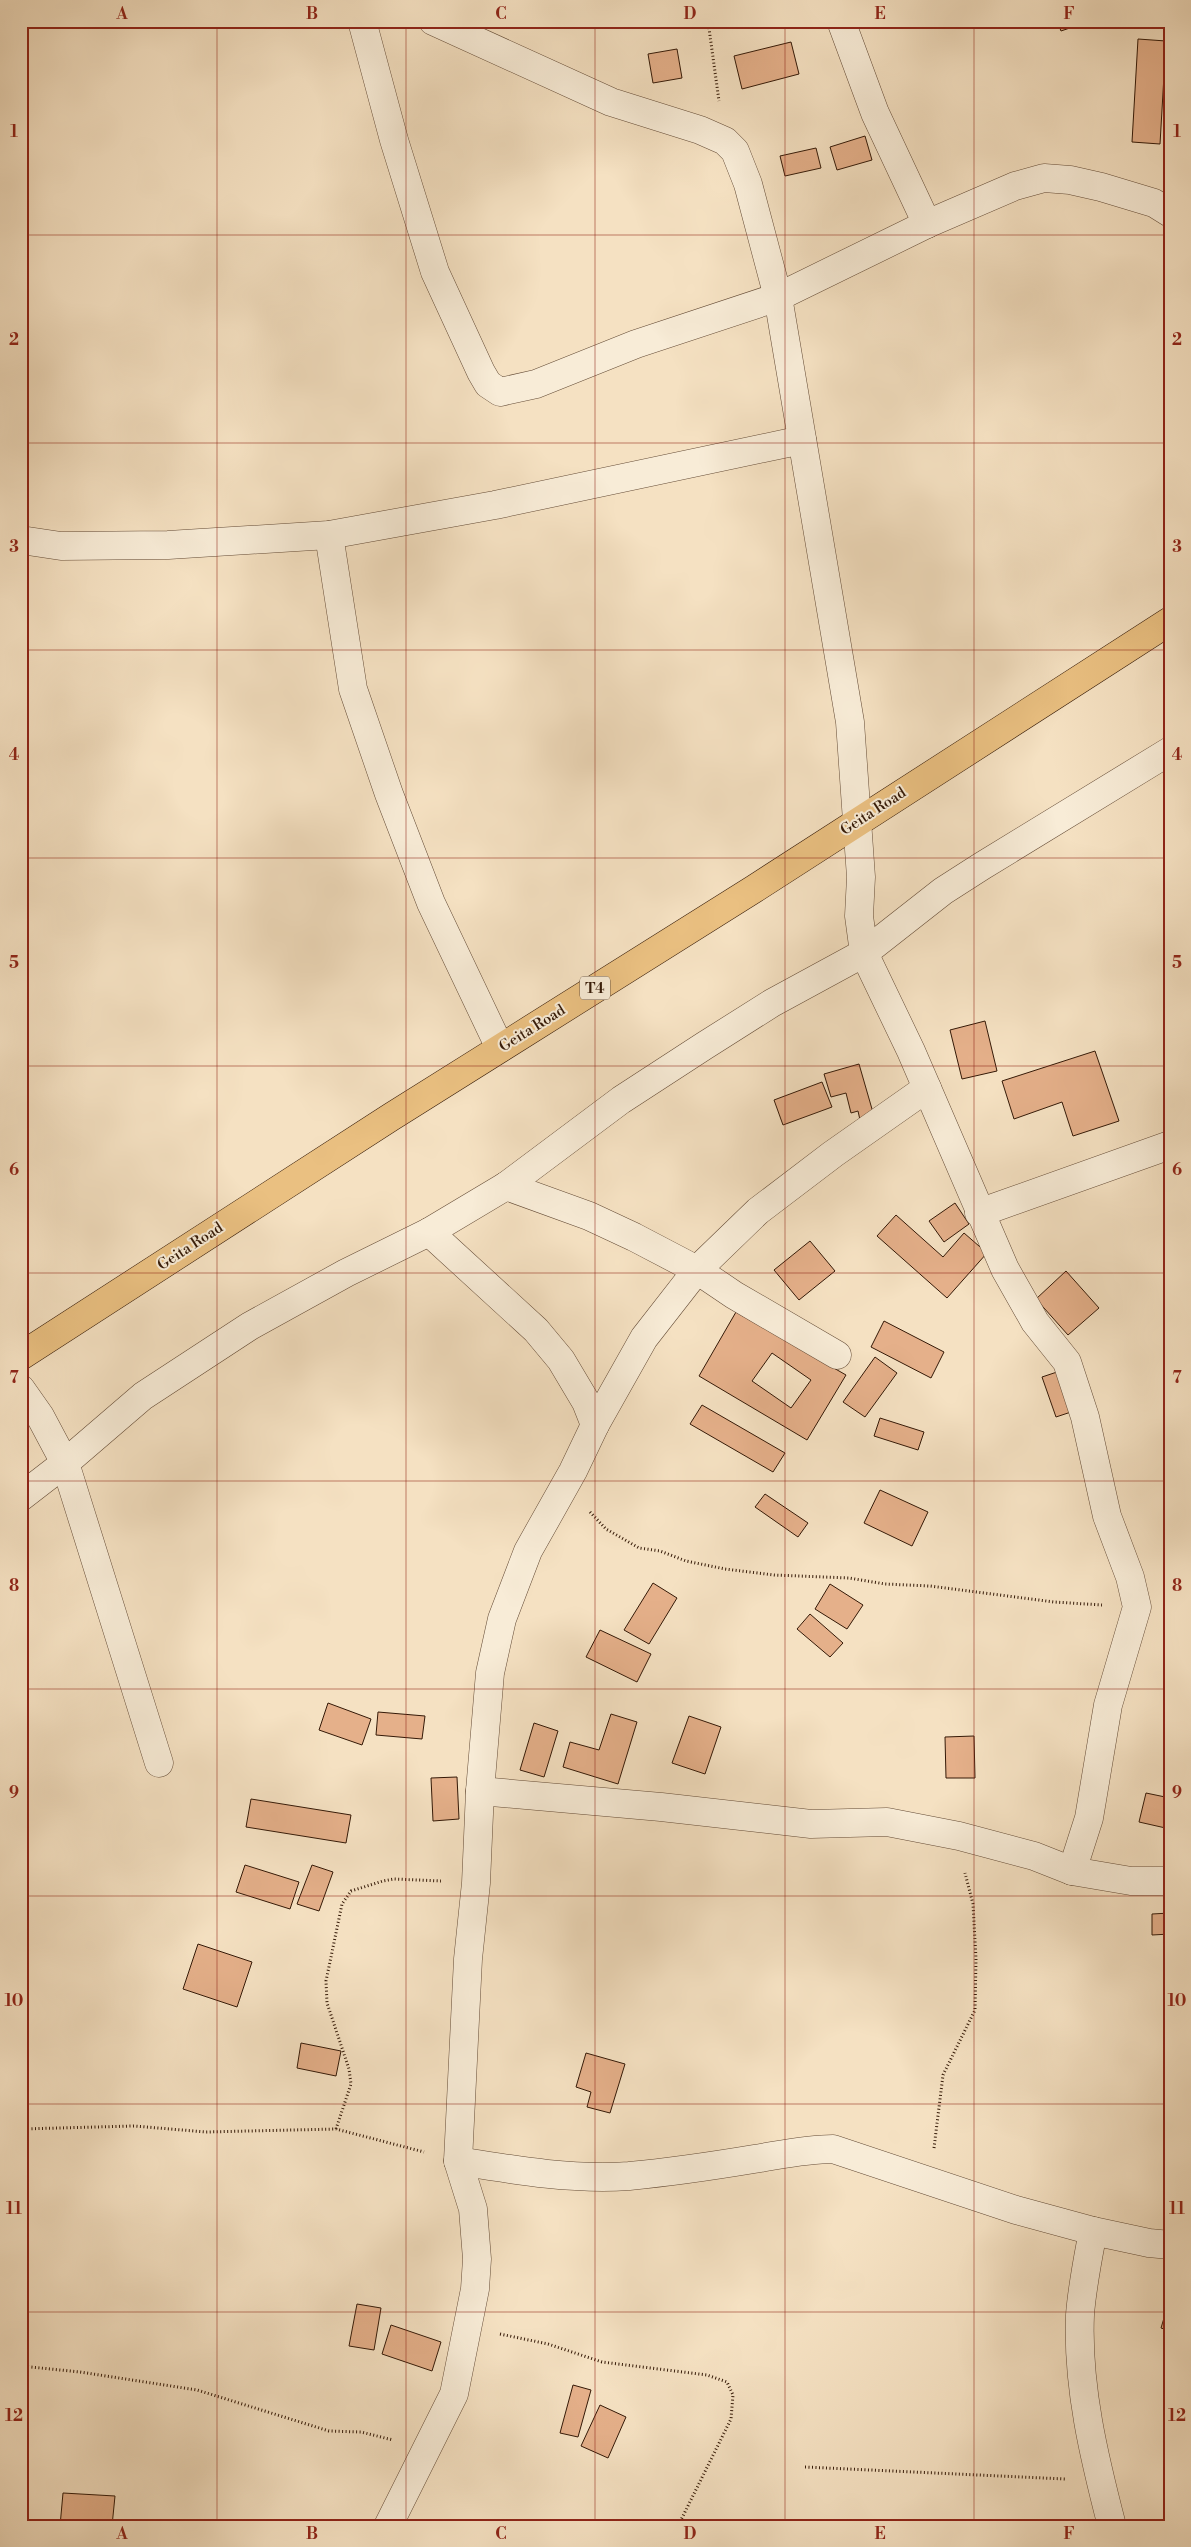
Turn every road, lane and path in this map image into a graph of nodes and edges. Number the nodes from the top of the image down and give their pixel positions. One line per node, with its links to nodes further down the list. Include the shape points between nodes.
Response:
1 (362, 21): 8 (street, via 394,140 435,272 488,384 500,392 536,384 636,344)
2 (432, 21): 5 (street, via 611,102)
3 (708, 21): 5 (path)
4 (841, 21): 7 (street, via 876,113)
5 (725, 141): 8 (street, via 735,151 748,184)
6 (1170, 213): 7 (street, via 1154,203 1101,187 1044,178 1015,186)
7 (927, 224): 8 (street)
8 (778, 297): 9 (street)
9 (802, 440): 10 (street, via 495,505); 14 (street, via 850,722)
10 (329, 536): 11 (street, via 168,546 60,546); 16 (street, via 353,689 431,902)
11 (21, 540)
12 (1170, 622): 14 (highway, Geita Road / T4)
13 (1170, 750): 15 (street, via 974,871)
14 (858, 821): 15 (street, via 859,916); 16 (highway, Geita Road / T4)
15 (864, 953): 17 (street); 19 (street, via 772,1003 621,1100)
16 (500, 1048): 24 (highway, Geita Road / T4)
17 (928, 1088): 20 (street); 22 (street, via 758,1211)
18 (1170, 1145): 20 (street)
19 (506, 1186): 21 (street); 22 (street, via 589,1216)
20 (979, 1213): 30 (street, via 1025,1306 1067,1362 1085,1417 1107,1516 1130,1577)
21 (429, 1232): 26 (street, via 536,1330 561,1360); 27 (street, via 250,1326 143,1396)
22 (698, 1270): 23 (street); 26 (street, via 644,1338)
23 (837, 1355)
24 (21, 1356)
25 (21, 1389): 27 (street, via 40,1416)
26 (596, 1425): 28 (street)
27 (65, 1463): 29 (street); 31 (street)
28 (573, 1471): 30 (path, via 583,1504 606,1529 639,1548 660,1551 686,1561 774,1575 825,1576 1054,1602); 32 (street, via 528,1551 502,1619 490,1673)
29 (21, 1497)
30 (1137, 1607): 34 (street, via 1108,1705 1089,1818)
31 (159, 1763)
32 (480, 1791): 33 (street, via 812,1824 888,1822); 36 (street)
33 (959, 1836): 34 (street, via 1034,1856); 40 (path, via 973,1904 975,2010 943,2074)
34 (1072, 1871): 35 (street, via 1131,1881)
35 (1170, 1881)
36 (476, 1883): 38 (path, via 394,1879 351,1892 342,1904 326,1981 328,2003 351,2084); 39 (street, via 468,1959)
37 (21, 2129): 38 (path, via 134,2126 206,2132)
38 (336, 2129): 39 (path)
39 (458, 2161): 40 (street, via 591,2177 707,2167 833,2149); 43 (street, via 473,2209 477,2259)
40 (930, 2183): 41 (street)
41 (1093, 2231): 42 (street); 47 (street, via 1080,2314 1081,2371)
42 (1170, 2245)
43 (468, 2328): 45 (street, via 454,2394); 49 (path, via 548,2344 602,2362 707,2375 727,2382 733,2396 731,2419)
44 (21, 2366): 45 (path, via 197,2390 313,2427 361,2432)
45 (427, 2450): 48 (street)
46 (805, 2468): 47 (path)
47 (1100, 2480): 50 (street)
48 (388, 2526)
49 (678, 2526)
50 (1112, 2526)

